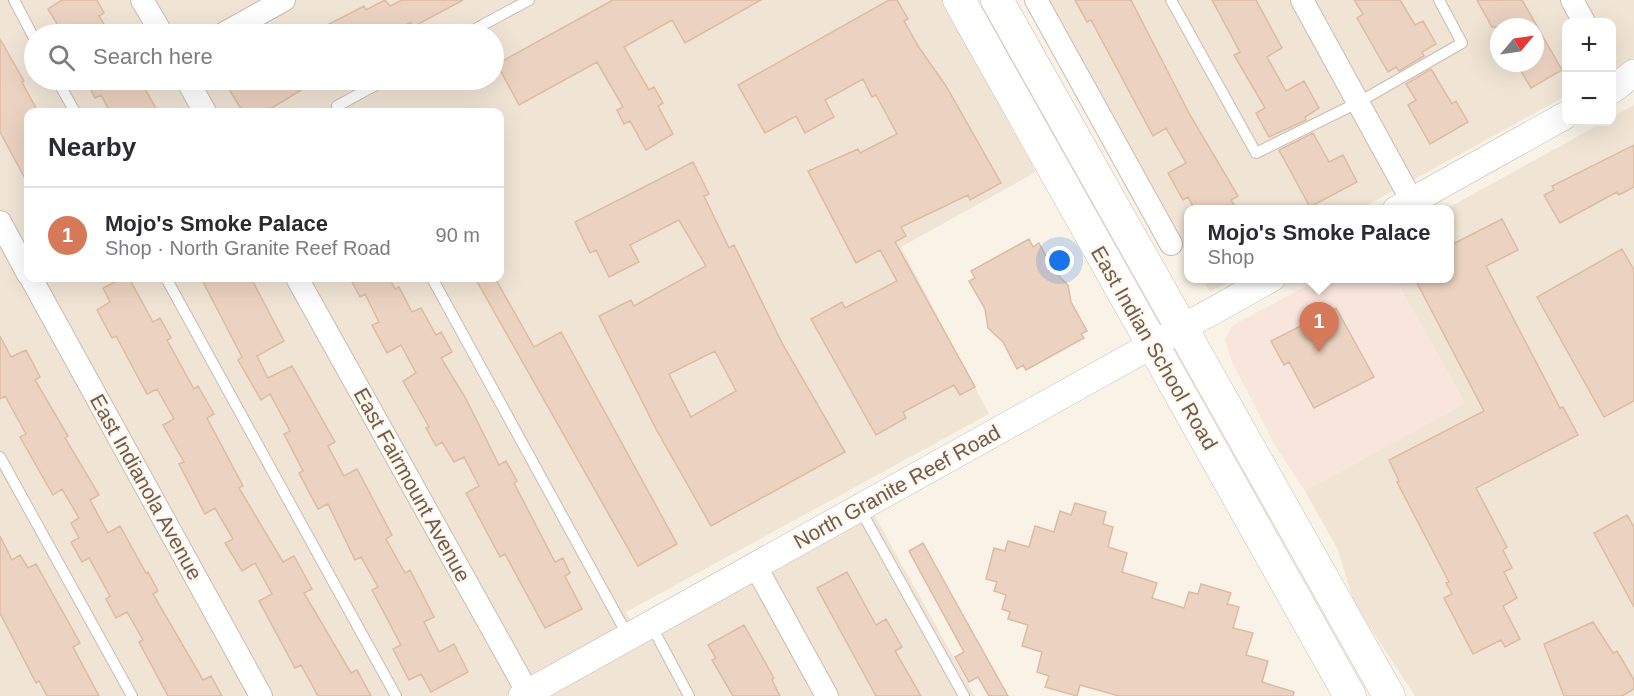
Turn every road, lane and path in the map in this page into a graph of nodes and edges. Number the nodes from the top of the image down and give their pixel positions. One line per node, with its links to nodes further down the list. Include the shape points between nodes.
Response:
1 (14, 0): 13 (lane)
2 (142, 0): 14 (street)
3 (284, 0): 15 (street)
4 (529, 0): 16 (lane)
5 (959, 0): 37 (main road, East Indian School Road)
6 (997, 0): 28 (main road, East Indian School Road)
7 (1036, 0): 26 (street)
8 (1171, 0): 20 (lane, via 1256,153)
9 (1302, 0): 20 (street)
10 (1439, 0): 20 (lane, via 1462,42)
11 (1572, 0): 12 (street)
12 (1582, 18)
13 (27, 24)
14 (156, 24)
15 (241, 24)
16 (485, 24)
17 (63, 90): 21 (lane)
18 (193, 90): 22 (street)
19 (366, 90): 23 (lane)
20 (1359, 102): 25 (street)
21 (73, 108)
22 (203, 108)
23 (338, 108)
24 (1562, 117): 25 (street)
25 (1404, 205)
26 (1157, 219): 28 (street, East Indian School Road); 29 (street)
27 (0, 222): 30 (street)
28 (1129, 235): 36 (main road, East Indian School Road)
29 (1171, 244)
30 (24, 267)
31 (33, 282): 44 (street, East Indianola Avenue)
32 (168, 282): 45 (lane)
33 (299, 282): 42 (street, East Fairmount Avenue)
34 (434, 282): 41 (lane)
35 (1265, 283): 36 (street, North Granite Reef Road)
36 (1182, 329): 37 (street, North Granite Reef Road); 50 (main road, East Indian School Road)
37 (1153, 345): 39 (street, North Granite Reef Road); 49 (main road, East Indian School Road)
38 (0, 457): 43 (lane)
39 (859, 506): 40 (street, North Granite Reef Road); 48 (lane)
40 (755, 565): 41 (street, North Granite Reef Road); 47 (street)
41 (639, 630): 42 (street, North Granite Reef Road); 46 (lane)
42 (537, 692)
43 (132, 696)
44 (261, 696)
45 (396, 696)
46 (689, 696)
47 (827, 696)
48 (964, 696)
49 (1350, 696)
50 (1389, 696)

